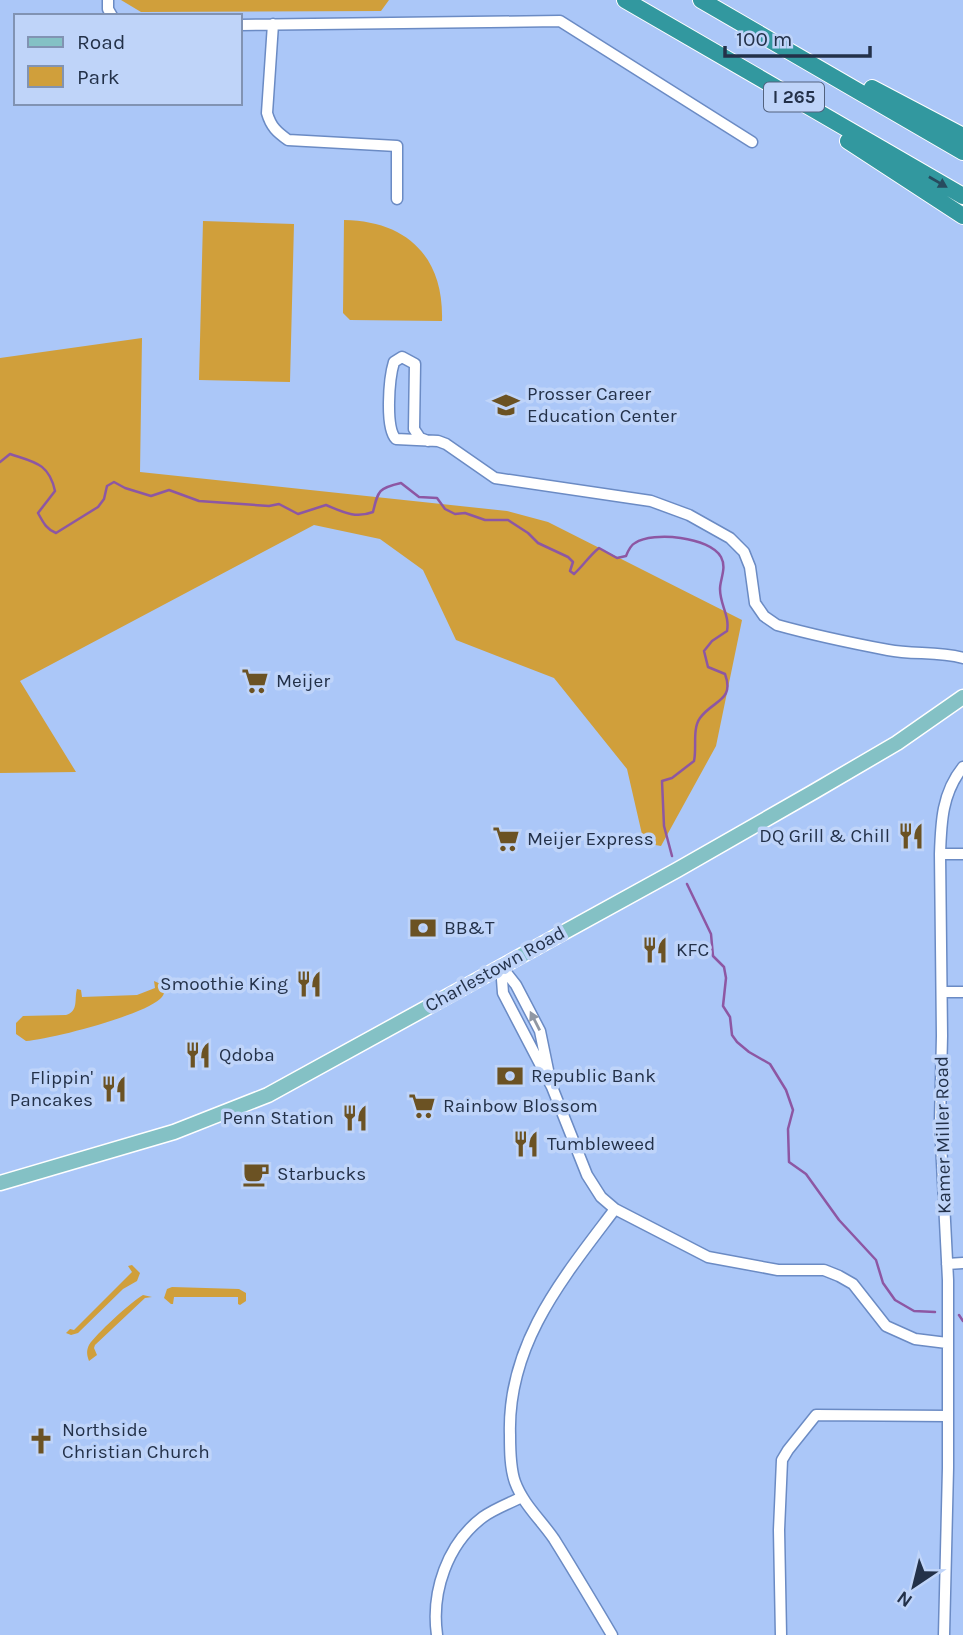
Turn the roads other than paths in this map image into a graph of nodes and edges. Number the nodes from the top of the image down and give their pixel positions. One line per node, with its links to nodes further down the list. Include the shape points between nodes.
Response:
1 (625, 0): 3 (highway, I 265)
2 (701, 0): 6 (highway, I 265)
3 (652, 15): 10 (highway, I 265, one-way to 10); 12 (highway)
4 (273, 24): 5 (street); 8 (street, via 560,21); 11 (street, via 270,123 289,140 397,146)
5 (242, 26)
6 (754, 30): 7 (highway); 9 (highway, I 265)
7 (963, 136)
8 (752, 142)
9 (963, 152)
10 (963, 196)
11 (397, 199)
12 (963, 216)
13 (428, 440): 13 (street, via 414,429 415,363 402,357 392,367 390,431 401,441); 14 (street, via 446,443 495,478 651,501 689,514 730,538 744,552 758,610 777,625 888,651)
14 (963, 658)
15 (963, 697): 19 (main road, Charlestown Road, via 869,760)
16 (963, 767): 17 (street, Kamer Miller Road, via 946,796)
17 (940, 854): 18 (street); 20 (street, Kamer Miller Road)
18 (963, 854)
19 (501, 966): 22 (main road, Charlestown Road, via 268,1095 174,1132); 23 (street, via 540,1031 550,1083 587,1175)
20 (942, 992): 21 (street); 25 (street, Kamer Miller Road, via 940,1123)
21 (963, 992)
22 (0, 1183)
23 (615, 1209): 26 (street, via 708,1257 778,1270 824,1270 839,1276 853,1284 886,1326 915,1339); 28 (street, via 547,1304 518,1366 510,1453)
24 (963, 1263): 25 (street)
25 (947, 1264): 26 (street, Kamer Miller Road)
26 (947, 1343): 27 (street, Kamer Miller Road)
27 (947, 1416): 31 (street, via 816,1415 788,1450 782,1460 779,1530); 32 (street, Kamer Miller Road)
28 (522, 1497): 29 (street, via 482,1517 447,1559 438,1590); 30 (street, via 553,1538)
29 (437, 1635)
30 (611, 1635)
31 (781, 1635)
32 (944, 1635)

